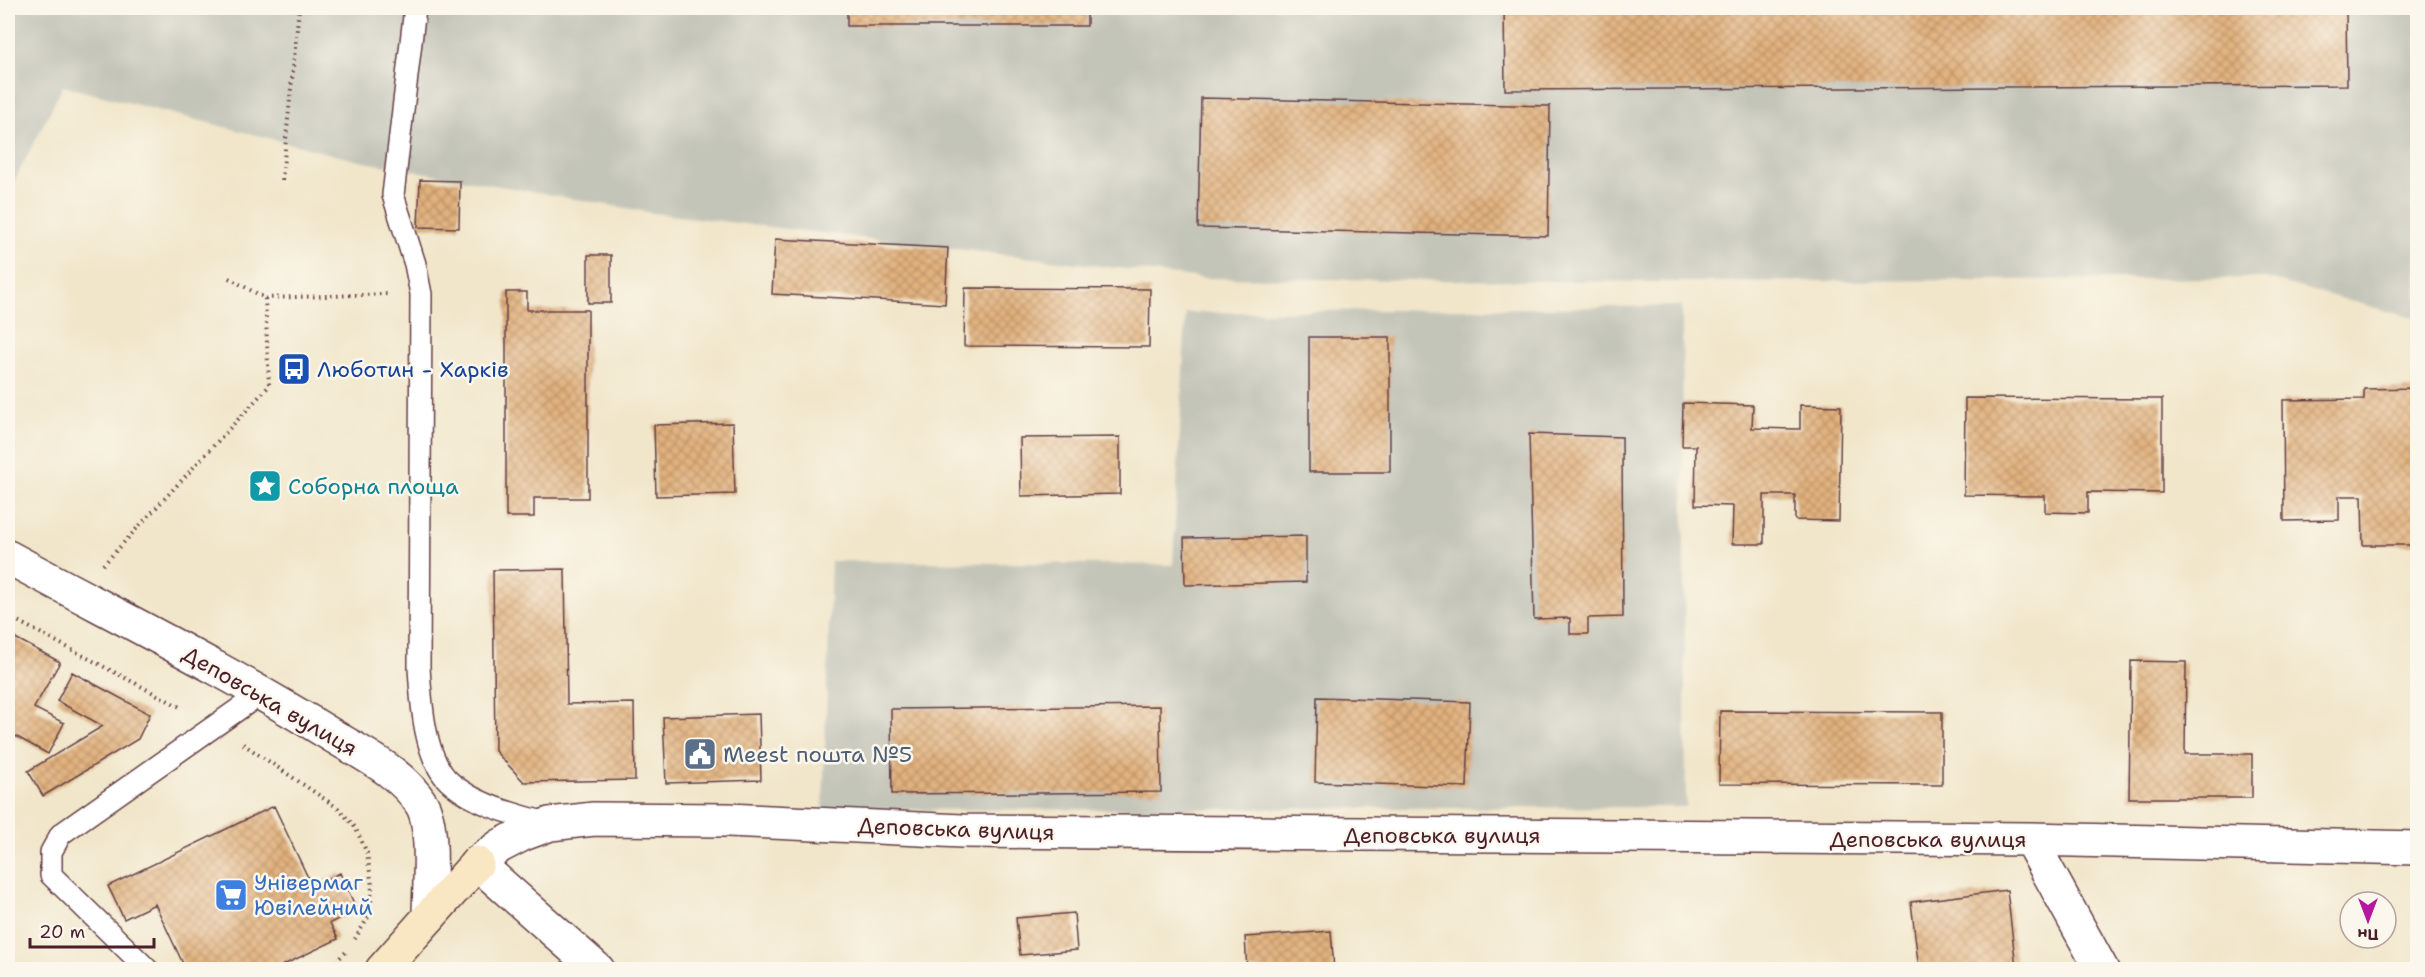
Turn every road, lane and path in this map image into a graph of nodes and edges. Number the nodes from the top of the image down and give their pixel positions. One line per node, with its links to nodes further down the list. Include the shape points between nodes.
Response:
1 (299, 8): 3 (path)
2 (415, 8): 5 (lane, via 393,195)
3 (282, 180)
4 (225, 276): 6 (path)
5 (421, 294): 6 (path); 12 (lane, via 419,667 431,753 450,783 479,801)
6 (265, 298): 8 (path, via 269,386)
7 (8, 557): 8 (street, Деповська вулиця)
8 (77, 594): 10 (street, Деповська вулиця)
9 (8, 616): 11 (path)
10 (263, 692): 11 (lane); 16 (street, Деповська вулиця, via 390,771 413,792 423,807 429,830)
11 (215, 726): 17 (path, via 338,808 355,827 367,853 372,886 370,914); 19 (lane, via 61,834 51,852 51,875)
12 (550, 824): 13 (street, Деповська вулиця, via 594,819 728,820 962,831); 15 (street, Деповська вулиця, via 500,846)
13 (2030, 839): 14 (street, Деповська вулиця); 23 (street)
14 (2418, 848)
15 (477, 863): 16 (street); 22 (street)
16 (429, 917): 21 (street)
17 (354, 940)
18 (349, 949): 20 (path)
19 (148, 969)
20 (327, 969)
21 (382, 969)
22 (598, 969)
23 (2102, 969)

